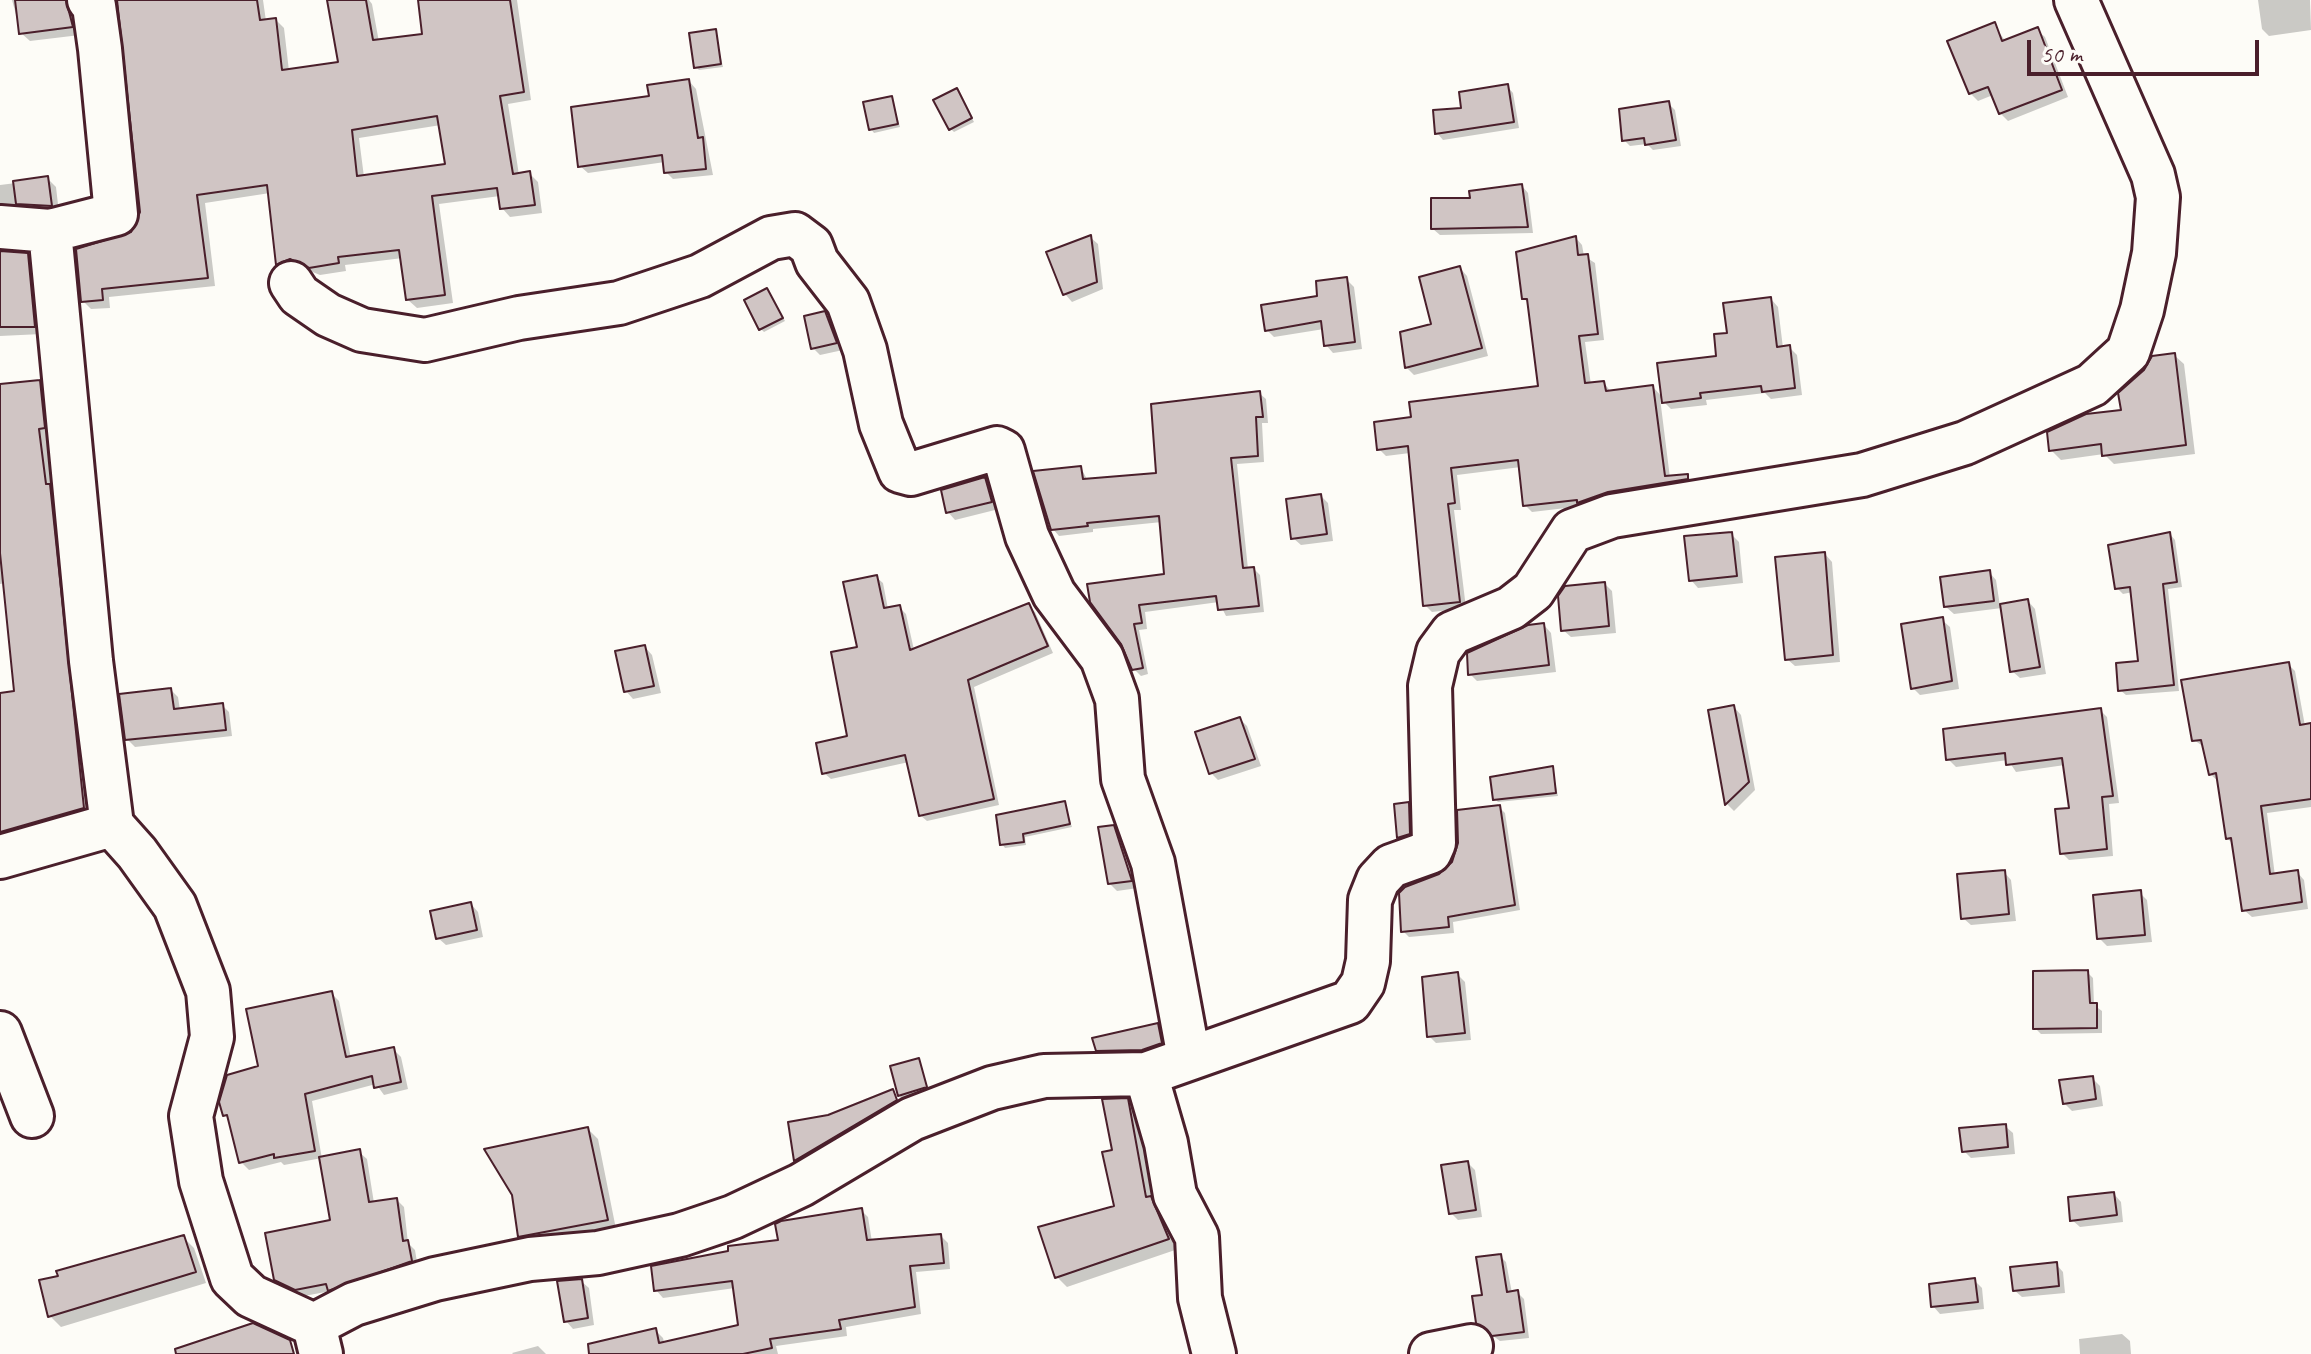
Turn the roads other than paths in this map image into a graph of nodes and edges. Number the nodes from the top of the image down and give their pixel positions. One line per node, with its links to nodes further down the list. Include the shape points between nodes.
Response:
1 (89, 0): 4 (street, via 98,35 116,214)
2 (2076, 0): 9 (street, via 2158,197 2154,253 2128,352 2092,385 1965,443 1862,475 1612,516 1572,531 1533,591 1511,608 1452,633 1438,652 1430,686 1434,843 1430,852 1391,866 1378,880 1370,900 1363,983 1350,1002)
3 (0, 227): 4 (street)
4 (50, 231): 6 (street)
5 (291, 283): 9 (street, via 328,315 362,330 425,340 519,318 619,303 700,276 771,238 795,234 811,246 848,302 881,424 900,471 911,474 997,448 1003,451 1027,536 1048,583 1102,658 1117,699 1123,779 1153,863)
6 (112, 825): 7 (street); 12 (street, via 175,906 208,991 212,1037 191,1116 201,1181 232,1278)
7 (0, 857)
8 (0, 1033): 11 (street)
9 (1189, 1058): 10 (street)
10 (1146, 1074): 12 (street, via 1044,1076 992,1088 912,1119 801,1185 733,1217 598,1253 530,1259 435,1279 354,1304); 13 (street, via 1175,1195 1197,1237 1200,1298)
11 (32, 1116)
12 (317, 1339)
13 (1214, 1354)

